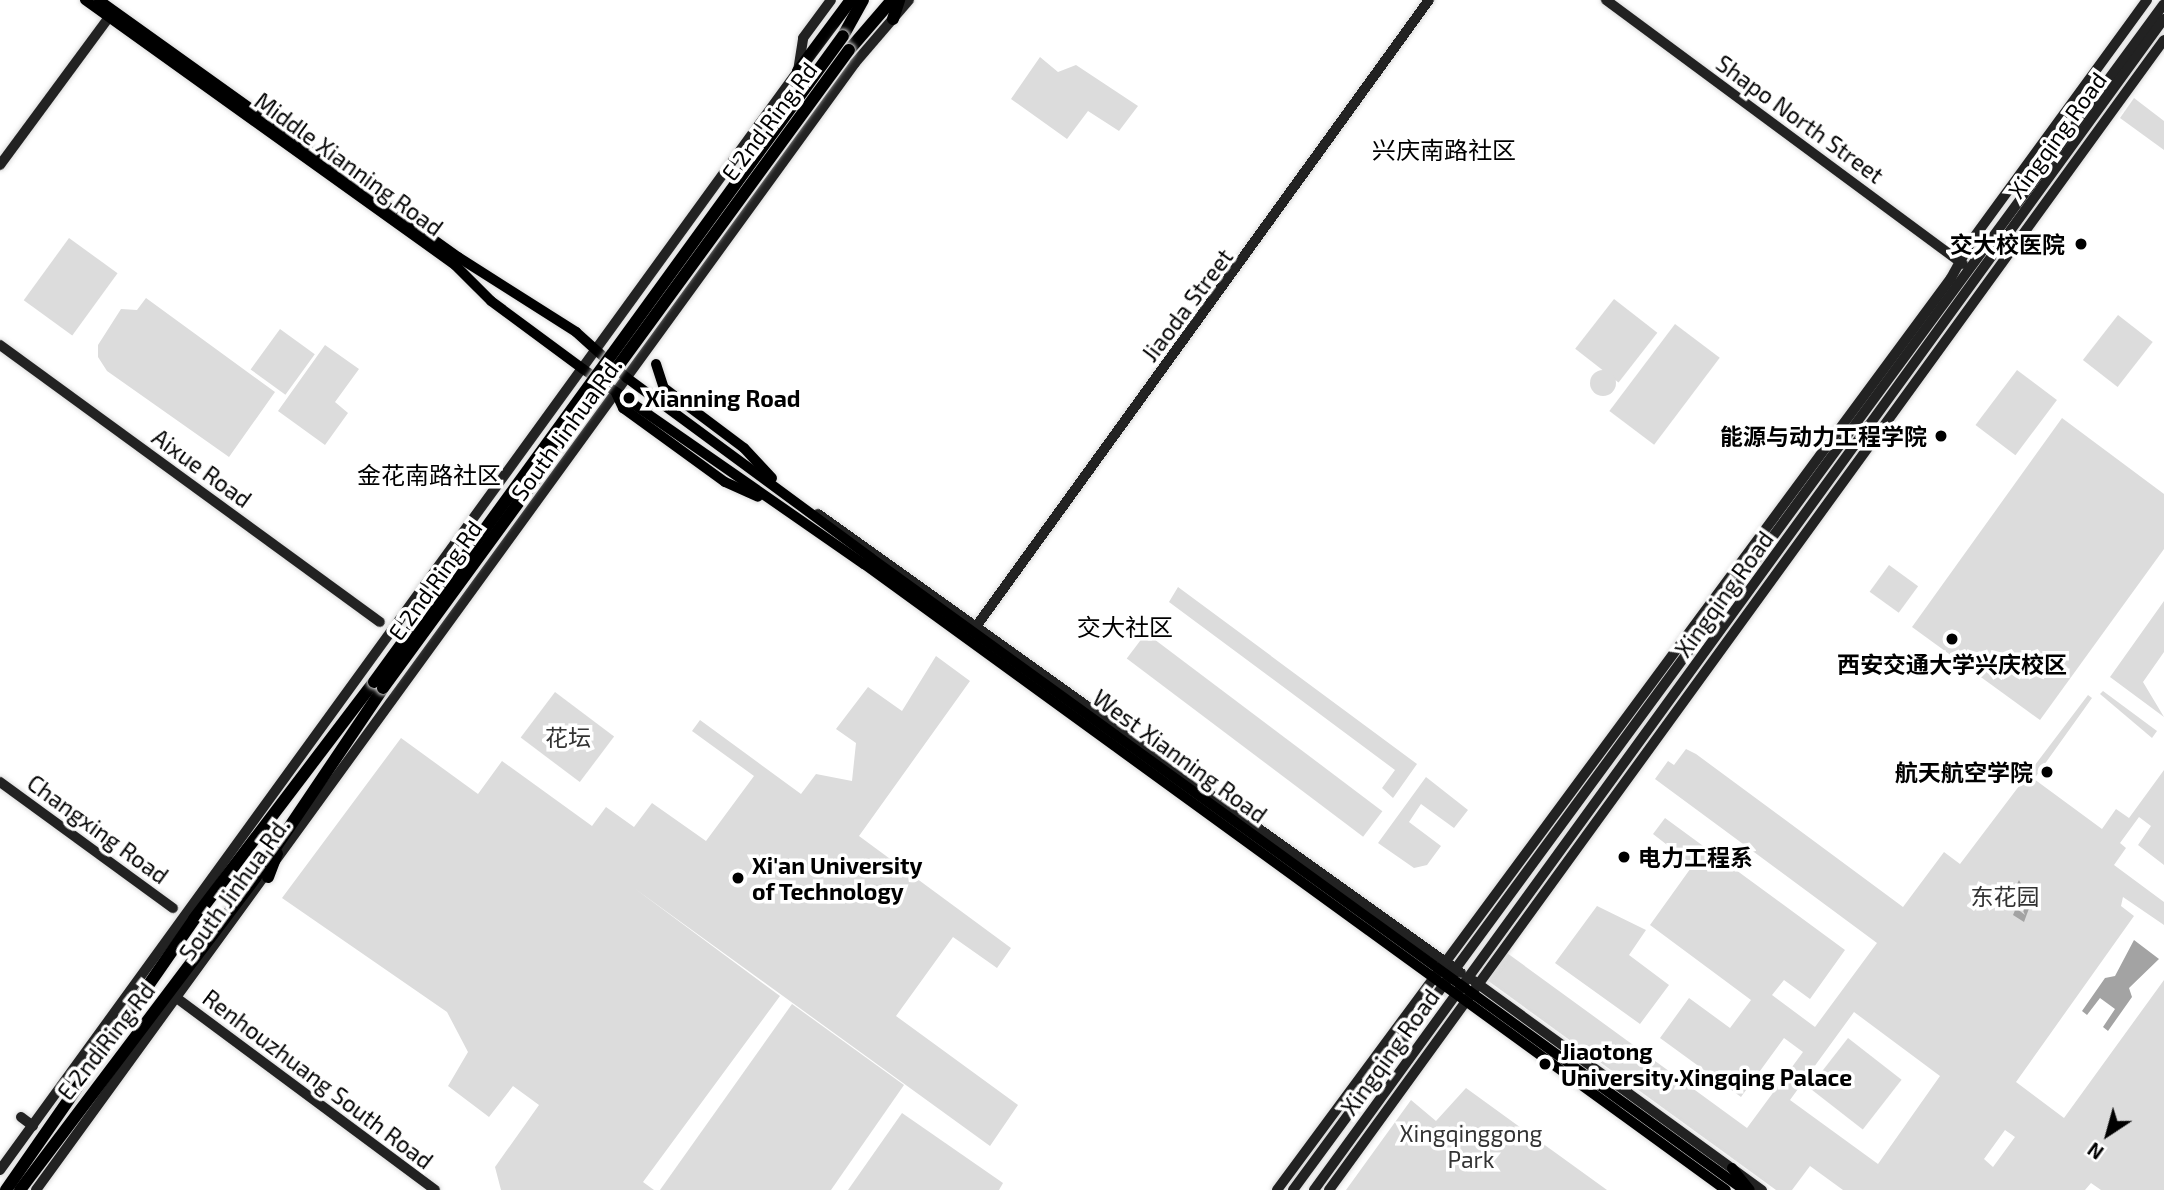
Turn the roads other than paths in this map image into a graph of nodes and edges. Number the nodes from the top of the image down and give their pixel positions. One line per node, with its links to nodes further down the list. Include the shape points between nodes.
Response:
1 (85, 0): 13 (main road, Middle Xianning Road)
2 (99, 0): 22 (main road, Middle Xianning Road)
3 (831, 0): 17 (main road, South Jinhua Rd., via 803,38)
4 (851, 0): 17 (highway)
5 (863, 0): 23 (highway, E 2nd Ring Rd, bridge, via 843,36)
6 (892, 0): 31 (highway, E 2nd Ring Rd, bridge, via 849,50)
7 (899, 0): 14 (highway)
8 (909, 0): 14 (main road, South Jinhua Rd.)
9 (1429, 0): 30 (main road, Jiaoda Street)
10 (1606, 0): 19 (main road, Shapo North Street)
11 (2147, 0): 19 (main road)
12 (2164, 4): 20 (main road, Xingqing Road)
13 (109, 17): 18 (main road); 25 (main road, Middle Xianning Road, via 454,265 491,302)
14 (893, 19): 26 (main road, South Jinhua Rd.)
15 (2164, 19): 41 (main road, Xingqing Road)
16 (2164, 40): 41 (main road)
17 (798, 71): 22 (main road, South Jinhua Rd.)
18 (0, 165)
19 (1960, 261): 20 (main road, Shapo North Street); 39 (main road)
20 (1971, 270): 40 (main road, Xingqing Road)
21 (0, 345): 29 (main road, Aixue Road)
22 (596, 349): 23 (main road, West Xianning Road); 25 (main road, South Jinhua Rd.)
23 (607, 359): 26 (main road, West Xianning Road); 31 (highway, E 2nd Ring Rd, bridge)
24 (656, 363): 28 (main road, via 664,388 754,456)
25 (583, 369): 27 (main road); 35 (main road, South Jinhua Rd.)
26 (627, 378): 27 (main road, South Jinhua Rd.); 28 (main road, West Xianning Road)
27 (616, 393): 36 (main road, South Jinhua Rd.); 39 (main road, West Xianning Road, via 623,408 719,477 783,509)
28 (780, 488): 30 (main road, West Xianning Road)
29 (380, 622)
30 (975, 627): 39 (main road, West Xianning Road)
31 (378, 685): 33 (highway, E 2nd Ring Rd); 34 (highway, E 2nd Ring Rd)
32 (0, 782): 37 (main road, Changxing Road)
33 (274, 818): 35 (highway); 42 (highway, E 2nd Ring Rd)
34 (288, 828): 36 (highway); 45 (highway, E 2nd Ring Rd)
35 (237, 849): 38 (main road, South Jinhua Rd.)
36 (268, 877): 43 (main road, South Jinhua Rd.)
37 (173, 908)
38 (154, 962): 42 (highway); 47 (main road, South Jinhua Rd.)
39 (1438, 969): 40 (main road, West Xianning Road); 56 (main road)
40 (1450, 978): 41 (main road, West Xianning Road); 57 (main road, Xingqing Road)
41 (1466, 990): 49 (main road); 51 (main road, West Xianning Road); 58 (main road, Xingqing Road); 59 (main road); 62 (main road, West Xianning Road)
42 (138, 997): 48 (highway, E 2nd Ring Rd)
43 (178, 999): 44 (main road, South Jinhua Rd.); 55 (main road, Renhouzhuang South Road)
44 (149, 1037): 45 (highway); 54 (main road, South Jinhua Rd.)
45 (115, 1065): 48 (highway, E 2nd Ring Rd)
46 (21, 1117): 47 (main road)
47 (33, 1126): 50 (main road, South Jinhua Rd.)
48 (49, 1142): 52 (highway, E 2nd Ring Rd); 53 (highway, E 2nd Ring Rd)
49 (1732, 1168): 63 (main road); 64 (main road)
50 (0, 1170)
51 (1701, 1173): 60 (main road); 61 (main road, West Xianning Road)
52 (6, 1190)
53 (20, 1190)
54 (36, 1190)
55 (435, 1190)
56 (1277, 1190)
57 (1293, 1190)
58 (1314, 1190)
59 (1329, 1190)
60 (1719, 1190)
61 (1726, 1190)
62 (1744, 1190)
63 (1750, 1190)
64 (1762, 1190)

